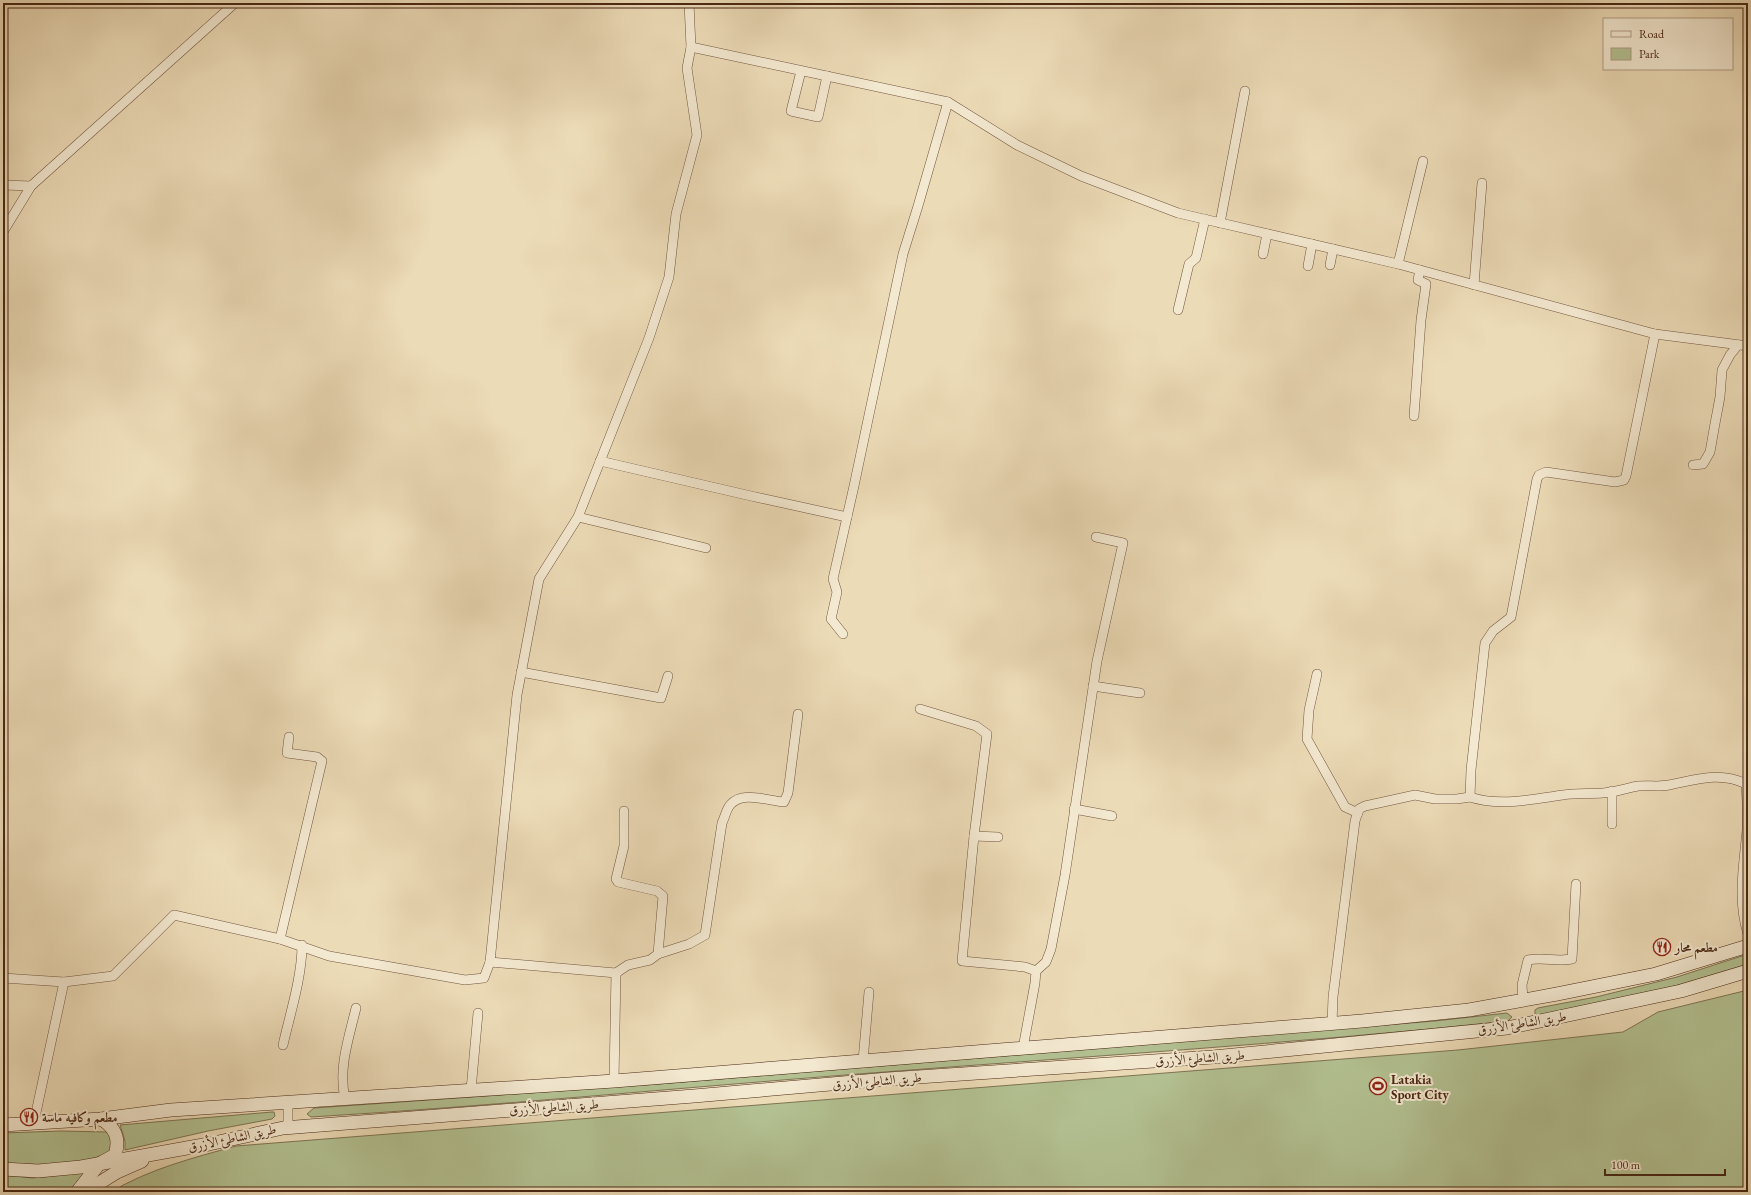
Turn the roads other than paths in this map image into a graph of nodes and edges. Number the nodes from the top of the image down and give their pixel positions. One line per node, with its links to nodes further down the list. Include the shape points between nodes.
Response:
1 (235, 3): 11 (street)
2 (689, 3): 3 (street)
3 (691, 47): 4 (street); 29 (street, via 687,68 697,135 676,214 669,277 649,338)
4 (801, 71): 5 (street); 5 (street, via 791,110 818,117)
5 (827, 76): 7 (street)
6 (1245, 91): 13 (street)
7 (948, 102): 12 (street, via 1017,145 1081,176 1178,213); 32 (street, via 903,254)
8 (1423, 161): 19 (street)
9 (1482, 183): 23 (street)
10 (3, 185): 11 (street)
11 (31, 186): 14 (street)
12 (1205, 219): 13 (street); 24 (street, via 1196,258 1189,264)
13 (1220, 223): 15 (street)
14 (3, 232)
15 (1267, 234): 16 (street); 18 (street)
16 (1312, 244): 17 (street); 21 (street)
17 (1333, 249): 19 (street); 20 (street)
18 (1263, 254)
19 (1398, 264): 22 (street)
20 (1330, 265)
21 (1308, 266)
22 (1420, 270): 23 (street); 28 (street, via 1418,280 1426,284)
23 (1474, 285): 25 (street)
24 (1178, 310)
25 (1655, 334): 26 (street); 45 (street, via 1624,480 1616,482 1546,472 1537,479 1510,617 1493,631 1485,643)
26 (1738, 345): 27 (street); 30 (street, via 1722,370 1710,452 1702,464)
27 (1748, 346)
28 (1414, 416)
29 (600, 461): 31 (street); 32 (street)
30 (1693, 465)
31 (578, 517): 34 (street); 36 (street, via 539,579)
32 (847, 517): 35 (street, via 833,579 837,592 831,619)
33 (1096, 537): 39 (street, via 1123,543)
34 (706, 548)
35 (843, 634)
36 (521, 672): 38 (street, via 661,698); 59 (street)
37 (1317, 674): 48 (street, via 1309,710 1307,739 1345,807)
38 (668, 676)
39 (1093, 686): 40 (street); 46 (street)
40 (1140, 693)
41 (920, 709): 51 (street, via 976,726 987,734)
42 (798, 714): 58 (street, via 788,793 784,802 753,797 739,798 730,805 722,823 705,935 689,944)
43 (289, 737): 55 (street, via 286,753 317,757 322,761)
44 (1612, 791): 45 (street, via 1499,801); 50 (street); 54 (street, via 1649,785 1667,786 1711,777 1735,778 1746,784 1742,884 1744,923)
45 (1470, 797): 48 (street, via 1435,799 1415,795 1365,806 1359,809)
46 (1074, 808): 49 (street); 60 (street, via 1051,949 1046,962)
47 (624, 812): 58 (street, via 624,846 616,879 618,882 657,891 663,896)
48 (1358, 813): 69 (street, via 1334,990)
49 (1112, 816)
50 (1612, 824)
51 (974, 836): 52 (street); 60 (street, via 962,961 1025,967)
52 (998, 837)
53 (1576, 884): 66 (street, via 1572,959 1528,960 1522,985)
54 (1748, 934)
55 (280, 939): 56 (street); 64 (street, via 174,915 113,976)
56 (302, 945): 59 (street, via 329,956 465,980 484,978); 70 (street, via 298,977)
57 (1748, 946): 66 (main road, طريق الشاطئ الأزرق, via 1656,974)
58 (658, 954): 62 (street, via 650,960 628,966)
59 (490, 962): 62 (street)
60 (1036, 971): 71 (street)
61 (1748, 971): 80 (main road, طريق الشاطئ الأزرق, via 1681,991 1492,1030 1213,1057 888,1079)
62 (616, 973): 73 (street)
63 (3, 978): 64 (street)
64 (64, 982): 78 (street)
65 (869, 992): 72 (street)
66 (1523, 1000): 69 (main road, طريق الشاطئ الأزرق, via 1469,1010)
67 (356, 1008): 75 (street, via 346,1049 342,1086)
68 (478, 1013): 74 (street)
69 (1332, 1024): 71 (main road, طريق الشاطئ الأزرق)
70 (283, 1045)
71 (1023, 1048): 72 (main road, طريق الشاطئ الأزرق)
72 (863, 1061): 73 (main road, طريق الشاطئ الأزرق)
73 (614, 1081): 74 (main road, طريق الشاطئ الأزرق)
74 (471, 1090): 75 (main road, طريق الشاطئ الأزرق)
75 (345, 1098): 76 (main road, طريق الشاطئ الأزرق)
76 (288, 1102): 77 (main road, طريق الشاطئ الأزرق, via 171,1110); 80 (street)
77 (101, 1119): 78 (main road, طريق الشاطئ الأزرق); 82 (main road, via 110,1124 118,1146 114,1155)
78 (34, 1122): 79 (main road, طريق الشاطئ الأزرق)
79 (3, 1125)
80 (288, 1128): 81 (main road, طريق الشاطئ الأزرق)
81 (159, 1153): 82 (main road, طريق الشاطئ الأزرق); 85 (main road, via 117,1172)
82 (99, 1164): 83 (main road, طريق الشاطئ الأزرق, via 38,1172); 84 (main road)
83 (3, 1169)
84 (77, 1192)
85 (86, 1192)

